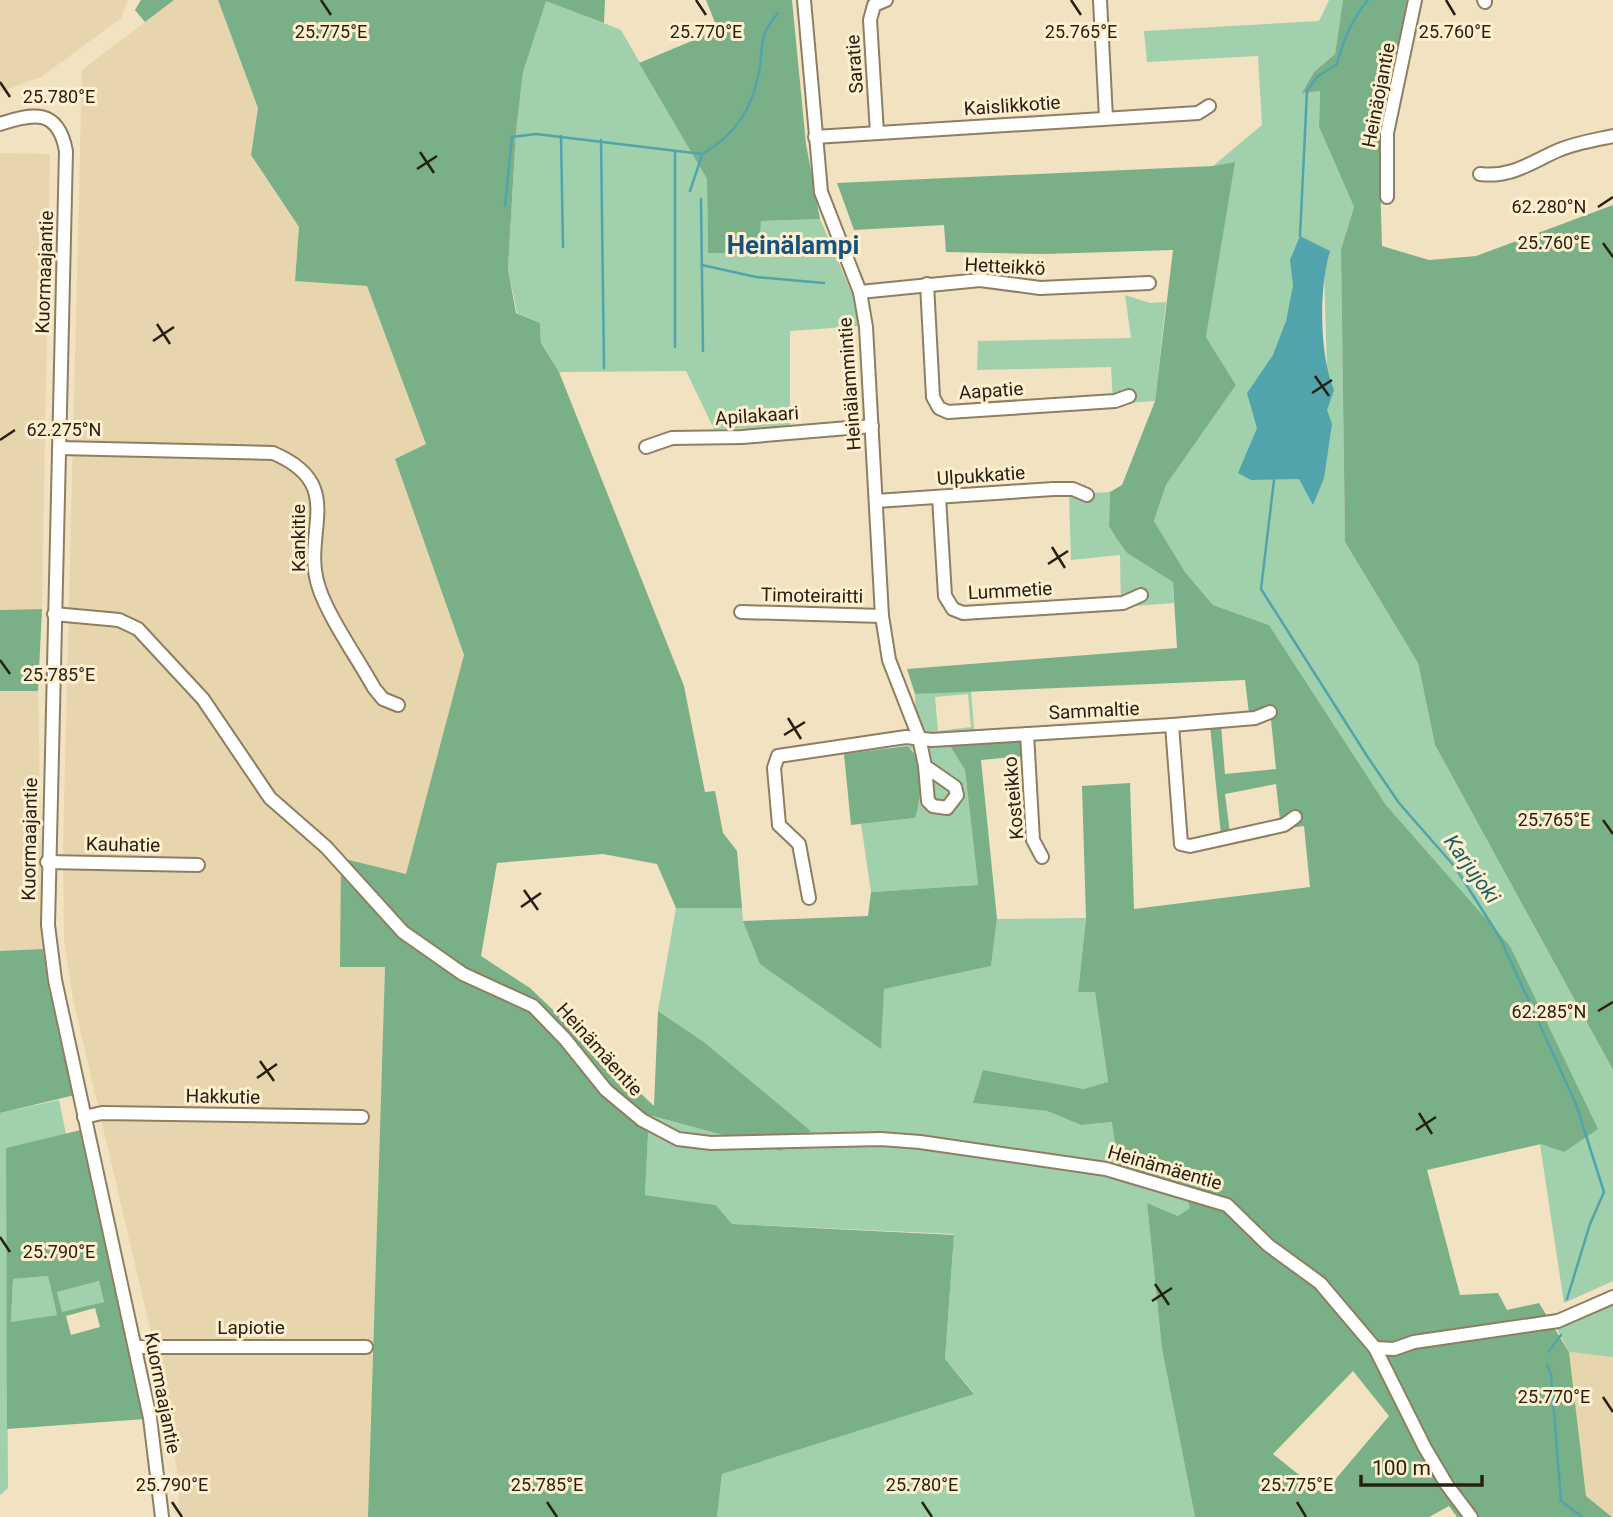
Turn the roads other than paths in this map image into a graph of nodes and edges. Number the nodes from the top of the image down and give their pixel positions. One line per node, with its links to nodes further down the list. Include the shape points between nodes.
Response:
1 (804, 0): 10 (street, Heinälammintie)
2 (886, 0): 8 (street, Saratie, via 874,5 870,20)
3 (1100, 0): 6 (street)
4 (1415, 0): 12 (street, Heinäojantie, via 1387,133)
5 (1209, 106): 6 (street, Kaislikkotie, via 1198,113)
6 (1106, 118): 8 (street, Kaislikkotie)
7 (0, 124): 19 (street, Kuormaajantie, via 27,115 44,117 60,133 66,151)
8 (877, 133): 10 (street, Kaislikkotie)
9 (1613, 136): 11 (street, via 1559,150 1511,174)
10 (816, 137): 15 (street, Heinälammintie, via 821,192)
11 (1480, 174)
12 (1387, 197)
13 (1149, 283): 14 (street, Hetteikkö, via 1040,288 980,280)
14 (927, 284): 15 (street, Hetteikkö); 16 (street, Aapatie, via 933,397 939,408 948,412 1115,401)
15 (860, 292): 17 (street, Heinälammintie)
16 (1129, 396)
17 (872, 426): 18 (street, Apilakaari, via 672,438); 22 (street, Heinälammintie)
18 (646, 446)
19 (59, 448): 25 (street, Kuormaajantie); 27 (street, Kankitie, via 273,453 291,460 314,485 319,500 315,570 320,592 374,688 383,699)
20 (1087, 495): 21 (street, Ulpukkatie, via 1073,489)
21 (939, 497): 22 (street, Ulpukkatie); 23 (street, Lummetie, via 945,596 953,609 962,613 1123,603)
22 (876, 501): 26 (street, Heinälammintie)
23 (1141, 595)
24 (741, 612): 26 (street, Timoteiraitti)
25 (54, 614): 35 (street, Kuormaajantie); 43 (street, Heinämäentie, via 119,620 138,629 203,699 270,798 327,847 403,932 463,974 533,1006 606,1090 642,1120 692,1142 919,1142 1106,1168 1215,1199 1321,1283)
26 (882, 616): 31 (street, Heinälammintie, via 889,660)
27 (398, 705)
28 (1270, 712): 29 (street, Sammaltie, via 1255,718)
29 (1172, 725): 30 (street, Sammaltie); 33 (street, via 1181,844 1284,825)
30 (1027, 734): 31 (street, Sammaltie); 34 (street, Kosteikko, via 1033,840)
31 (919, 737): 32 (street, Heinälammintie); 37 (street, Sammaltie, via 778,756 774,768 779,825 799,844)
32 (926, 766)
33 (1295, 817)
34 (1042, 858)
35 (47, 862): 36 (street, Kauhatie); 38 (street, Kuormaajantie, via 55,980)
36 (198, 865)
37 (809, 898)
38 (84, 1117): 39 (street, Hakkutie, via 102,1112); 41 (street, Kuormaajantie)
39 (362, 1117)
40 (1613, 1297): 43 (street, via 1581,1310 1561,1312 1552,1319 1394,1349)
41 (135, 1347): 42 (street, Lapiotie); 44 (street, Kuormaajantie, via 153,1436)
42 (366, 1347)
43 (1375, 1348): 45 (street, Heinämäentie, via 1447,1485)
44 (162, 1517)
45 (1471, 1517)

